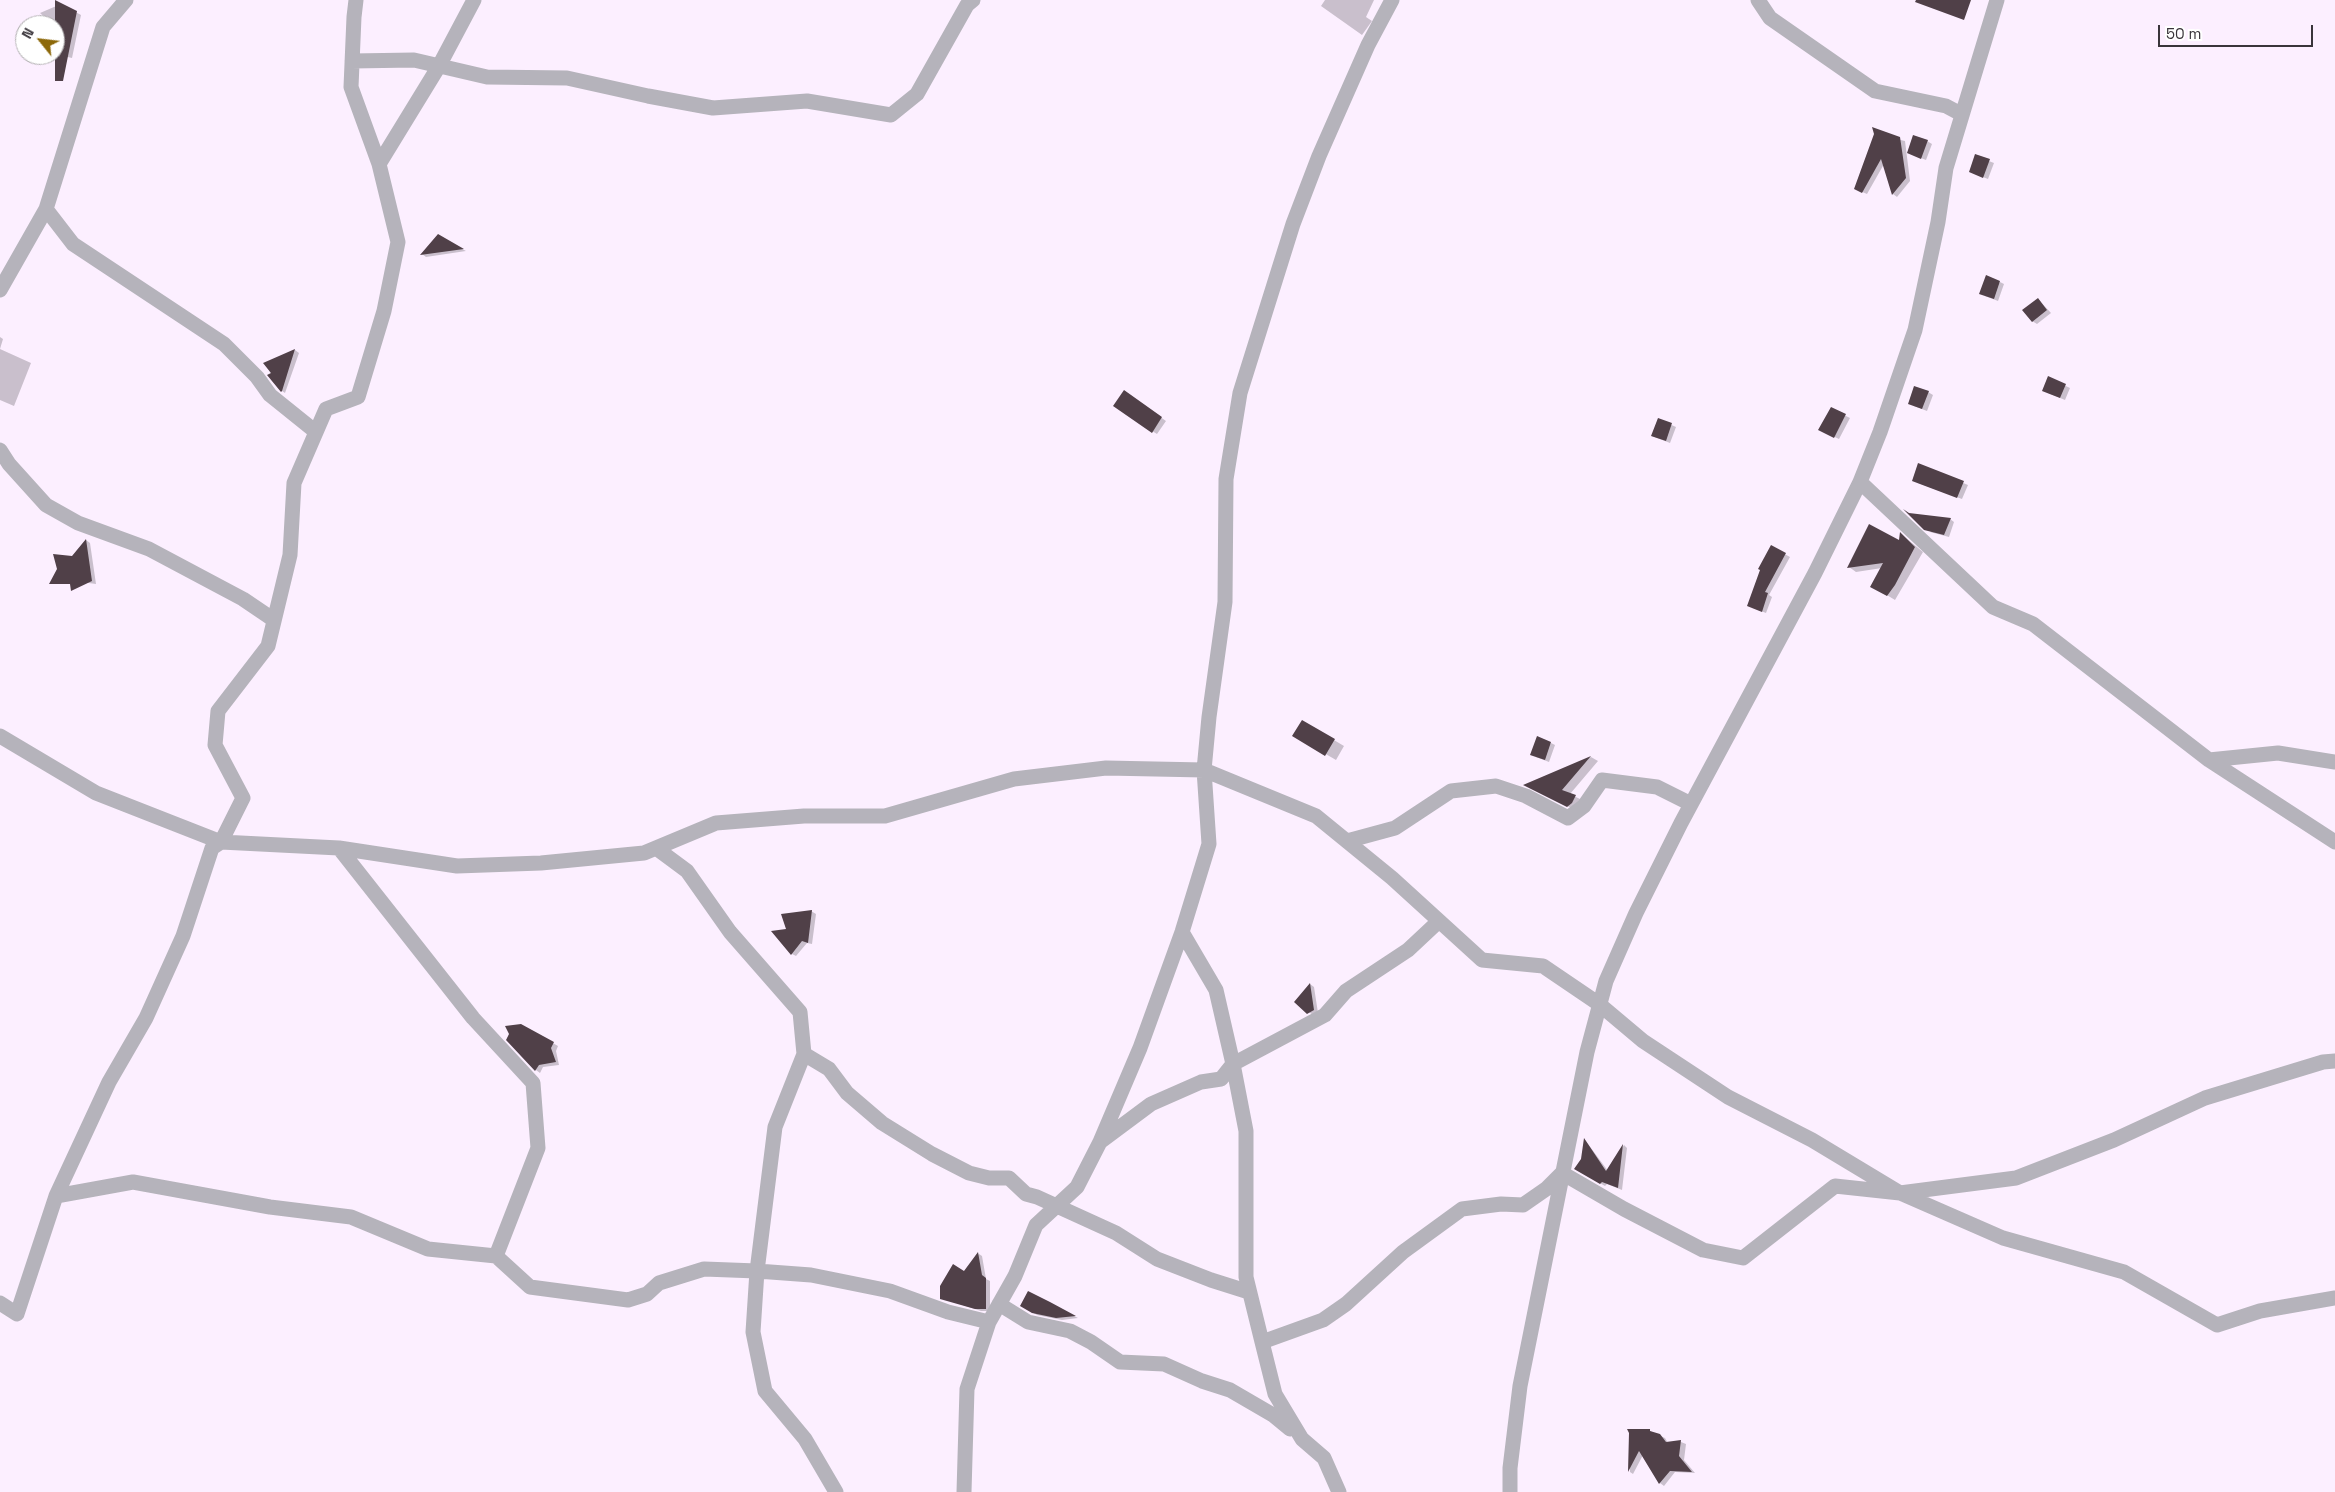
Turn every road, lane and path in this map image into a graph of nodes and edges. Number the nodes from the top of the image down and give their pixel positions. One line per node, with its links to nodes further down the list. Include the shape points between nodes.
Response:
1 (126, 0): 12 (street, via 103,27)
2 (356, 0): 8 (street)
3 (474, 0): 9 (street)
4 (974, 0): 9 (street, via 967,5 918,94 891,115 806,101 714,108 567,78 487,77)
5 (1392, 0): 21 (street, via 1368,46 1299,207 1240,393 1226,479 1225,602)
6 (1758, 0): 10 (street, via 1770,18 1875,91 1946,106)
7 (1997, 0): 10 (street)
8 (352, 61): 9 (street, via 414,60); 11 (street, via 351,87)
9 (439, 66): 11 (street)
10 (1962, 114): 16 (street, via 1946,168 1915,330 1900,380)
11 (379, 164): 14 (street, via 398,242 384,310 358,397 326,409)
12 (46, 209): 13 (street); 14 (street, via 73,244 224,344 270,395)
13 (0, 290)
14 (316, 432): 17 (street, via 294,483 290,555)
15 (0, 450): 17 (street, via 46,505 78,523 150,549 243,598)
16 (1860, 482): 19 (street, via 1994,607 2033,624); 22 (street)
17 (274, 620): 24 (street, via 268,646 218,711 215,745 243,798)
18 (0, 736): 24 (street, via 96,793)
19 (2209, 760): 20 (street, via 2278,753); 25 (street)
20 (2335, 762)
21 (1204, 770): 23 (street, via 1316,816); 27 (street, via 1106,768 1014,779 885,816 804,816 716,823); 29 (street, via 1209,844)
22 (1691, 804): 23 (street, via 1657,787 1602,780 1584,806 1568,818 1526,796 1496,786 1450,791 1395,828); 30 (street, via 1621,945)
23 (1346, 841): 28 (street)
24 (221, 842): 26 (street); 37 (street, via 212,848 183,936 146,1018 109,1082)
25 (2335, 842)
26 (339, 848): 27 (street, via 457,866 541,863 644,853); 39 (street, via 474,1018 533,1083 538,1148)
27 (656, 848): 31 (street, via 687,871 730,932 800,1012)
28 (1440, 921): 30 (street, via 1482,960 1543,966); 33 (street, via 1408,950 1346,991 1325,1015)
29 (1182, 932): 33 (street, via 1216,990); 34 (street, via 1140,1048)
30 (1599, 1004): 35 (street); 36 (street, via 1643,1041 1728,1097 1812,1140)
31 (804, 1054): 38 (street, via 829,1069 847,1093 882,1124 923,1149 969,1173 1009,1178 1026,1194); 40 (street, via 775,1127)
32 (2335, 1061): 36 (street, via 2205,1098 2114,1140 2016,1178)
33 (1233, 1064): 34 (street, via 1221,1079 1201,1082 1151,1104); 41 (street, via 1246,1130 1246,1277)
34 (1100, 1142): 38 (street, via 1077,1187)
35 (1562, 1173): 36 (street, via 1703,1250 1743,1258 1834,1186); 46 (street, via 1523,1205 1462,1209 1403,1252 1346,1304 1323,1320); 51 (street, via 1520,1386)
36 (1900, 1193): 42 (street, via 2003,1238 2124,1272 2217,1325 2260,1311)
37 (56, 1196): 39 (street, via 134,1182 351,1218 428,1249); 43 (street, via 17,1314)
38 (1056, 1206): 41 (street, via 1116,1233 1157,1259); 44 (street, via 1036,1225 1015,1276)
39 (496, 1256): 40 (street, via 530,1287 628,1300 647,1294 660,1283 704,1269)
40 (757, 1270): 45 (street, via 811,1275 890,1291 948,1312); 48 (street, via 753,1332 765,1391 805,1439)
41 (1249, 1292): 46 (street)
42 (2335, 1298)
43 (0, 1303)
44 (999, 1304): 45 (street); 47 (street, via 1028,1322 1070,1331 1120,1362 1164,1364 1230,1390 1273,1415)
45 (989, 1322): 49 (street, via 967,1389)
46 (1262, 1342): 47 (street, via 1275,1394)
47 (1302, 1439): 50 (street, via 1324,1458)
48 (836, 1492)
49 (964, 1492)
50 (1339, 1492)
51 (1510, 1492)

